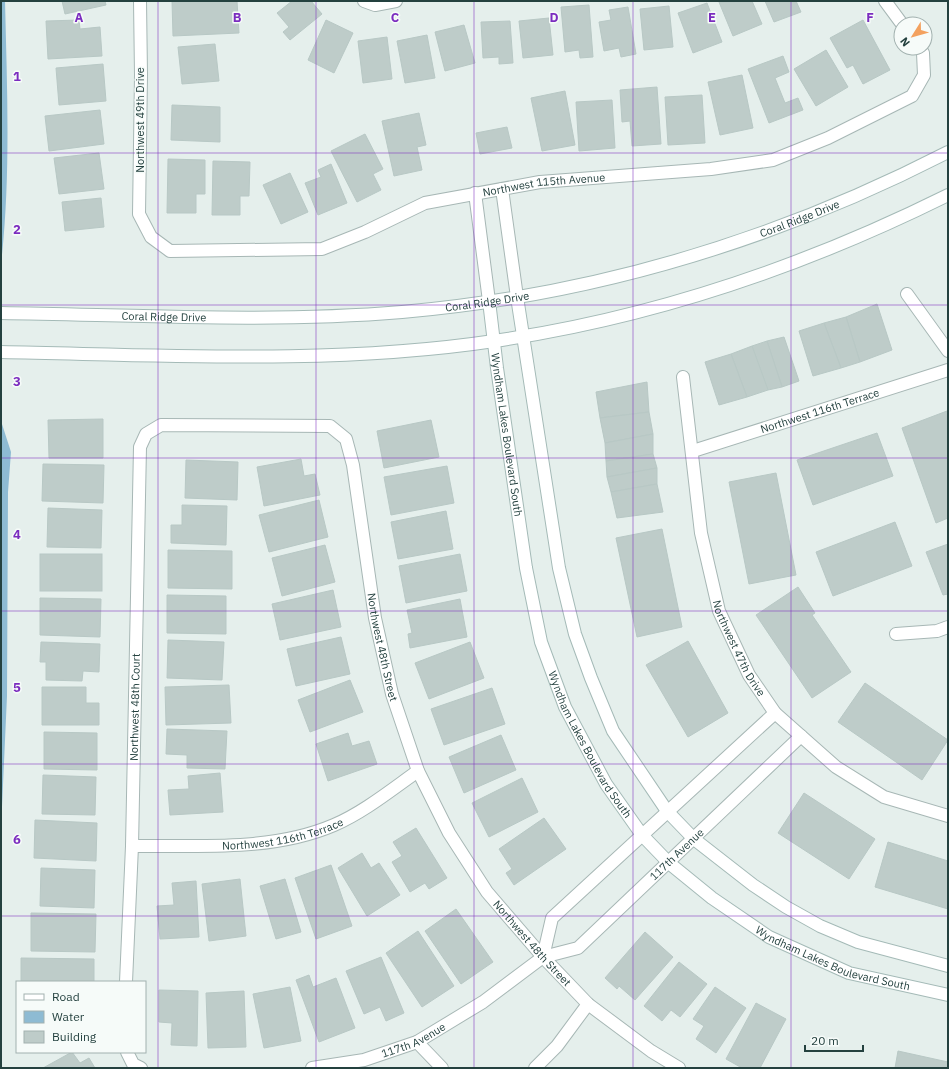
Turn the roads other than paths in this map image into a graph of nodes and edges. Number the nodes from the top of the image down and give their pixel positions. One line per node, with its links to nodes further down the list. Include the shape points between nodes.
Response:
1 (140, 1): 11 (street, Northwest 49th Drive, via 140,214)
2 (364, 1): 3 (street, via 375,5)
3 (396, 1)
4 (885, 1): 5 (street)
5 (896, 16)
6 (924, 56): 8 (street, Northwest 115th Avenue, via 924,75 912,96 828,138 773,160 711,169 540,182)
7 (948, 152): 13 (street, Coral Ridge Drive, via 853,197 726,247 597,282)
8 (502, 189): 9 (street, Northwest 115th Avenue); 13 (street)
9 (475, 193): 11 (street, Northwest 115th Avenue, via 425,203 366,232 322,249 170,251); 14 (street)
10 (948, 195): 16 (street, via 857,237 758,276 620,316)
11 (151, 237)
12 (907, 294): 18 (street)
13 (517, 297): 14 (street, Coral Ridge Drive); 16 (street, Wyndham Lakes Boulevard South)
14 (490, 301): 15 (street, Coral Ridge Drive, via 401,312 320,316); 17 (street, Wyndham Lakes Boulevard South)
15 (1, 313)
16 (523, 336): 17 (street); 29 (street, Wyndham Lakes Boulevard South, via 559,568 575,634 613,730)
17 (494, 341): 19 (street, via 390,352 304,355); 31 (street, Wyndham Lakes Boulevard South, via 526,568 542,642 565,707 588,754)
18 (948, 351)
19 (1, 352)
20 (948, 370): 23 (street, Northwest 116th Terrace)
21 (683, 377): 23 (street, Northwest 47th Drive)
22 (146, 434): 28 (street, Northwest 48th Street, via 161,425 330,426 346,439 353,465 375,618 392,694); 33 (street, Northwest 48th Court, via 140,447)
23 (693, 452): 26 (street, Northwest 47th Drive, via 701,533 719,610 749,675)
24 (948, 628): 25 (street)
25 (896, 634)
26 (774, 712): 27 (street, Northwest 47th Drive); 29 (street)
27 (801, 736): 30 (street, Northwest 47th Drive, via 836,767 884,797); 32 (street, 117th Avenue)
28 (418, 771): 33 (street, Northwest 116th Terrace, via 371,804 334,825 297,837 246,844); 35 (street, Northwest 48th Street, via 449,833 487,892)
29 (668, 811): 31 (street); 32 (street, Wyndham Lakes Boulevard South)
30 (948, 816)
31 (642, 835): 34 (street, Wyndham Lakes Boulevard South); 35 (street, via 552,918)
32 (694, 839): 34 (street, 117th Avenue); 36 (street, Wyndham Lakes Boulevard South, via 786,908 820,926 858,942)
33 (132, 846): 37 (street, Northwest 48th Court)
34 (669, 863): 35 (street, 117th Avenue, via 578,948); 38 (street, Wyndham Lakes Boulevard South, via 712,898 769,937 849,973)
35 (543, 957): 39 (street, Northwest 48th Street); 40 (street, 117th Avenue, via 483,1002)
36 (948, 966)
37 (126, 981)
38 (948, 995)
39 (588, 1004): 45 (street, via 557,1046); 46 (street, Northwest 48th Street, via 651,1051)
40 (417, 1042): 43 (street, 117th Avenue, via 364,1060); 44 (street)
41 (127, 1053): 42 (street)
42 (137, 1066)
43 (312, 1068)
44 (442, 1068)
45 (536, 1068)
46 (679, 1068)

